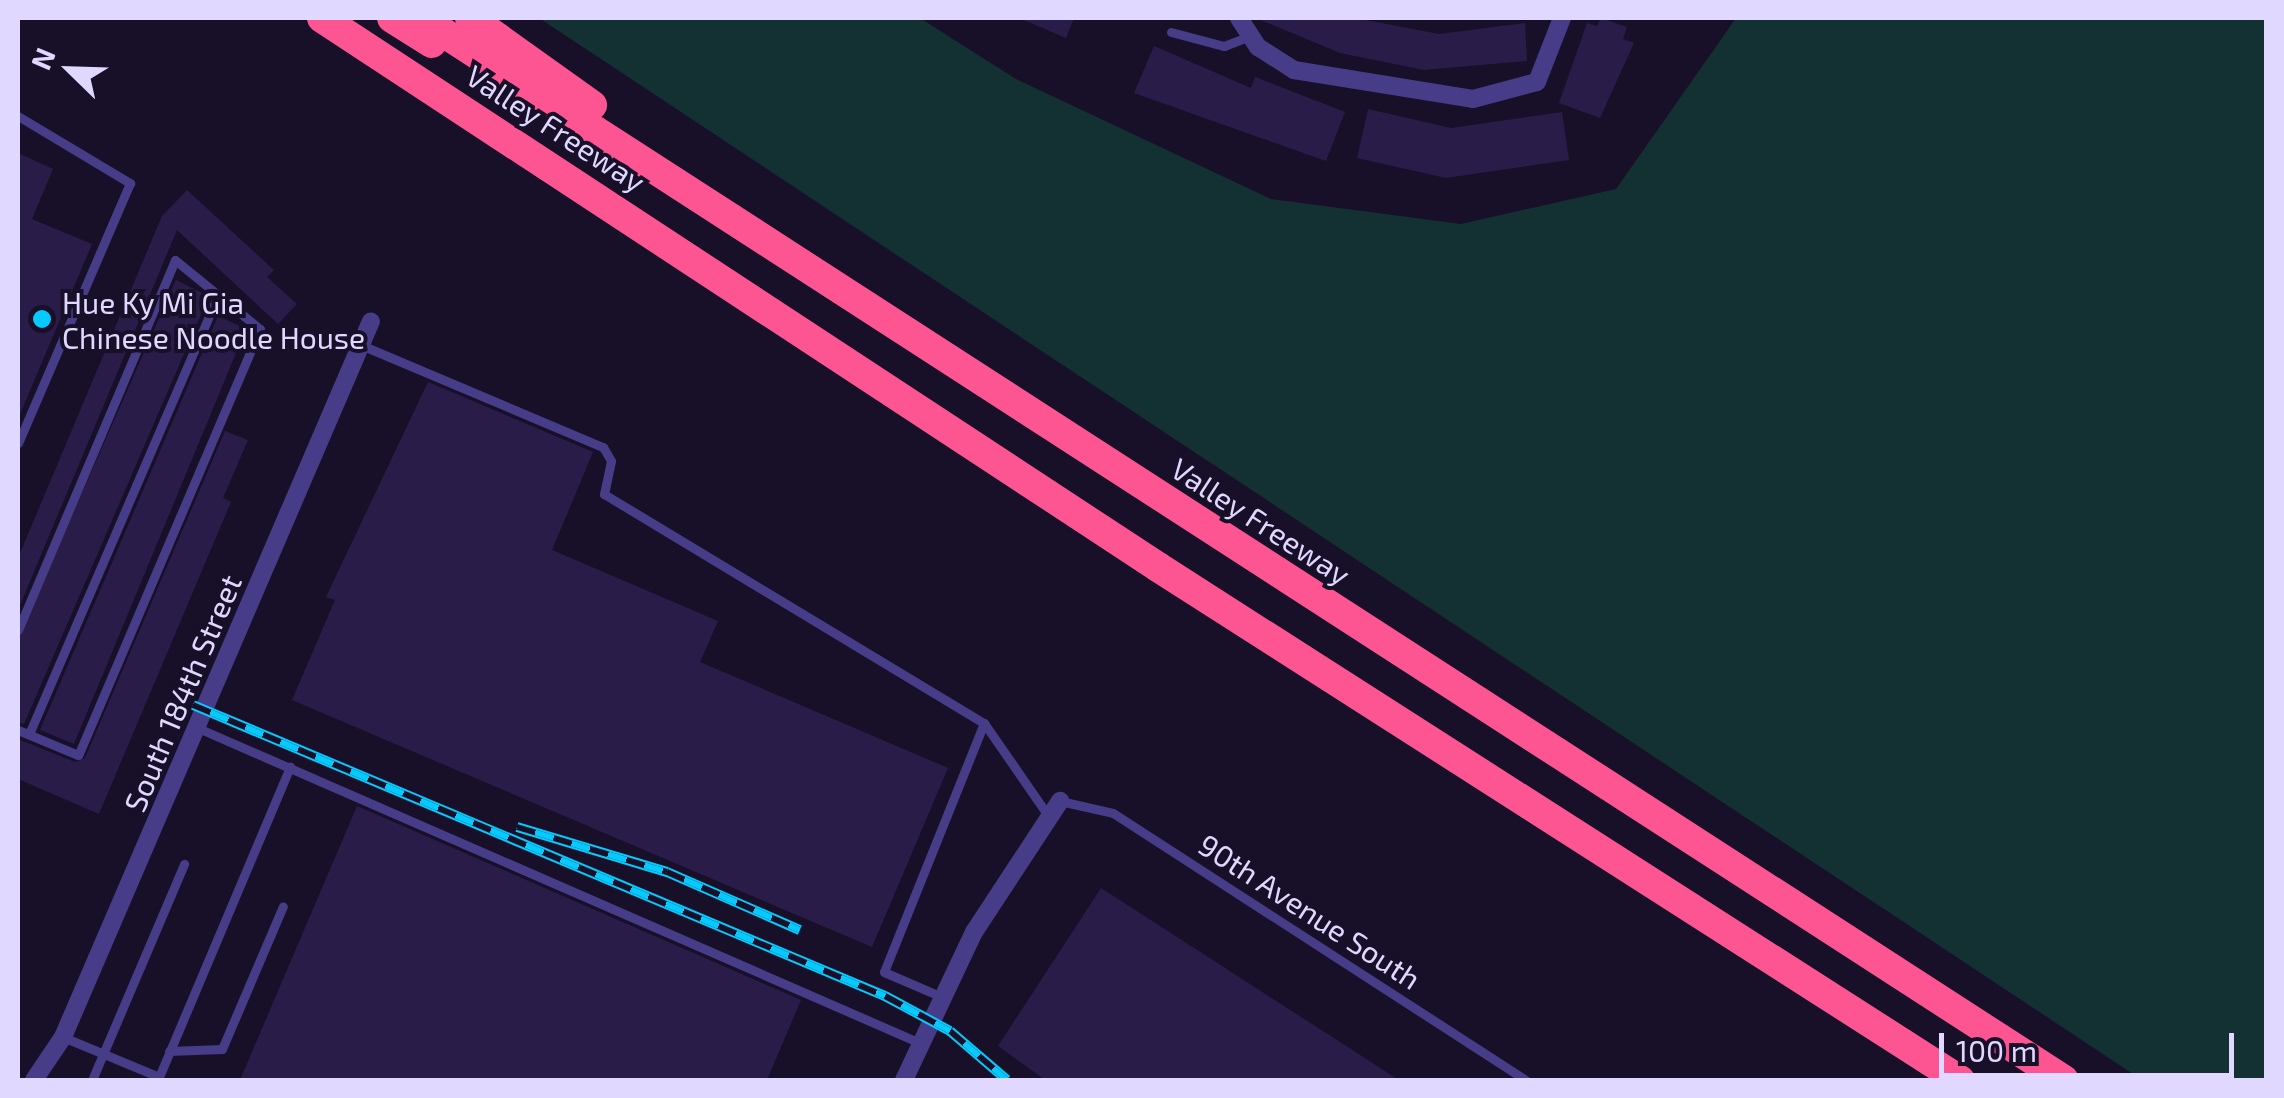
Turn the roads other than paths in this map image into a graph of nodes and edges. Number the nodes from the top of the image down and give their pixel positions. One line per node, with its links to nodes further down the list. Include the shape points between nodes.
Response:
1 (322, 18): 33 (highway, Valley Freeway, via 1158,567)
2 (392, 18): 34 (highway)
3 (421, 18): 10 (highway, Valley Freeway)
4 (470, 18): 10 (highway)
5 (1239, 18): 8 (street)
6 (1562, 18): 8 (street, via 1537,82 1473,99 1319,77 1272,59)
7 (1172, 32): 8 (lane, via 1224,46)
8 (1247, 37)
9 (18, 116): 14 (lane, via 130,183)
10 (728, 213): 35 (highway, Valley Freeway)
11 (218, 295): 15 (lane, via 175,260); 19 (lane); 19 (lane, via 260,329 86,738 78,755)
12 (371, 321): 13 (street, South 184th Street)
13 (361, 345): 16 (lane, via 603,447 611,461 604,494); 17 (street, South 184th Street)
14 (18, 443)
15 (18, 630)
16 (984, 723): 21 (lane); 24 (lane, via 884,972)
17 (198, 728): 20 (lane); 25 (street, South 184th Street)
18 (18, 730): 19 (lane)
19 (29, 734)
20 (290, 767): 26 (lane); 27 (lane)
21 (1055, 809): 24 (street); 32 (lane, 90th Avenue South, via 1113,813)
22 (184, 864): 28 (lane)
23 (283, 906): 27 (lane, via 222,1049)
24 (940, 996): 26 (street)
25 (62, 1037): 28 (lane); 29 (street, South 184th Street)
26 (920, 1044): 31 (street)
27 (169, 1051): 28 (lane, via 158,1077)
28 (103, 1054): 30 (lane)
29 (34, 1080)
30 (92, 1080)
31 (904, 1080)
32 (1526, 1080)
33 (1960, 1080)
34 (2034, 1080)
35 (2064, 1080)

